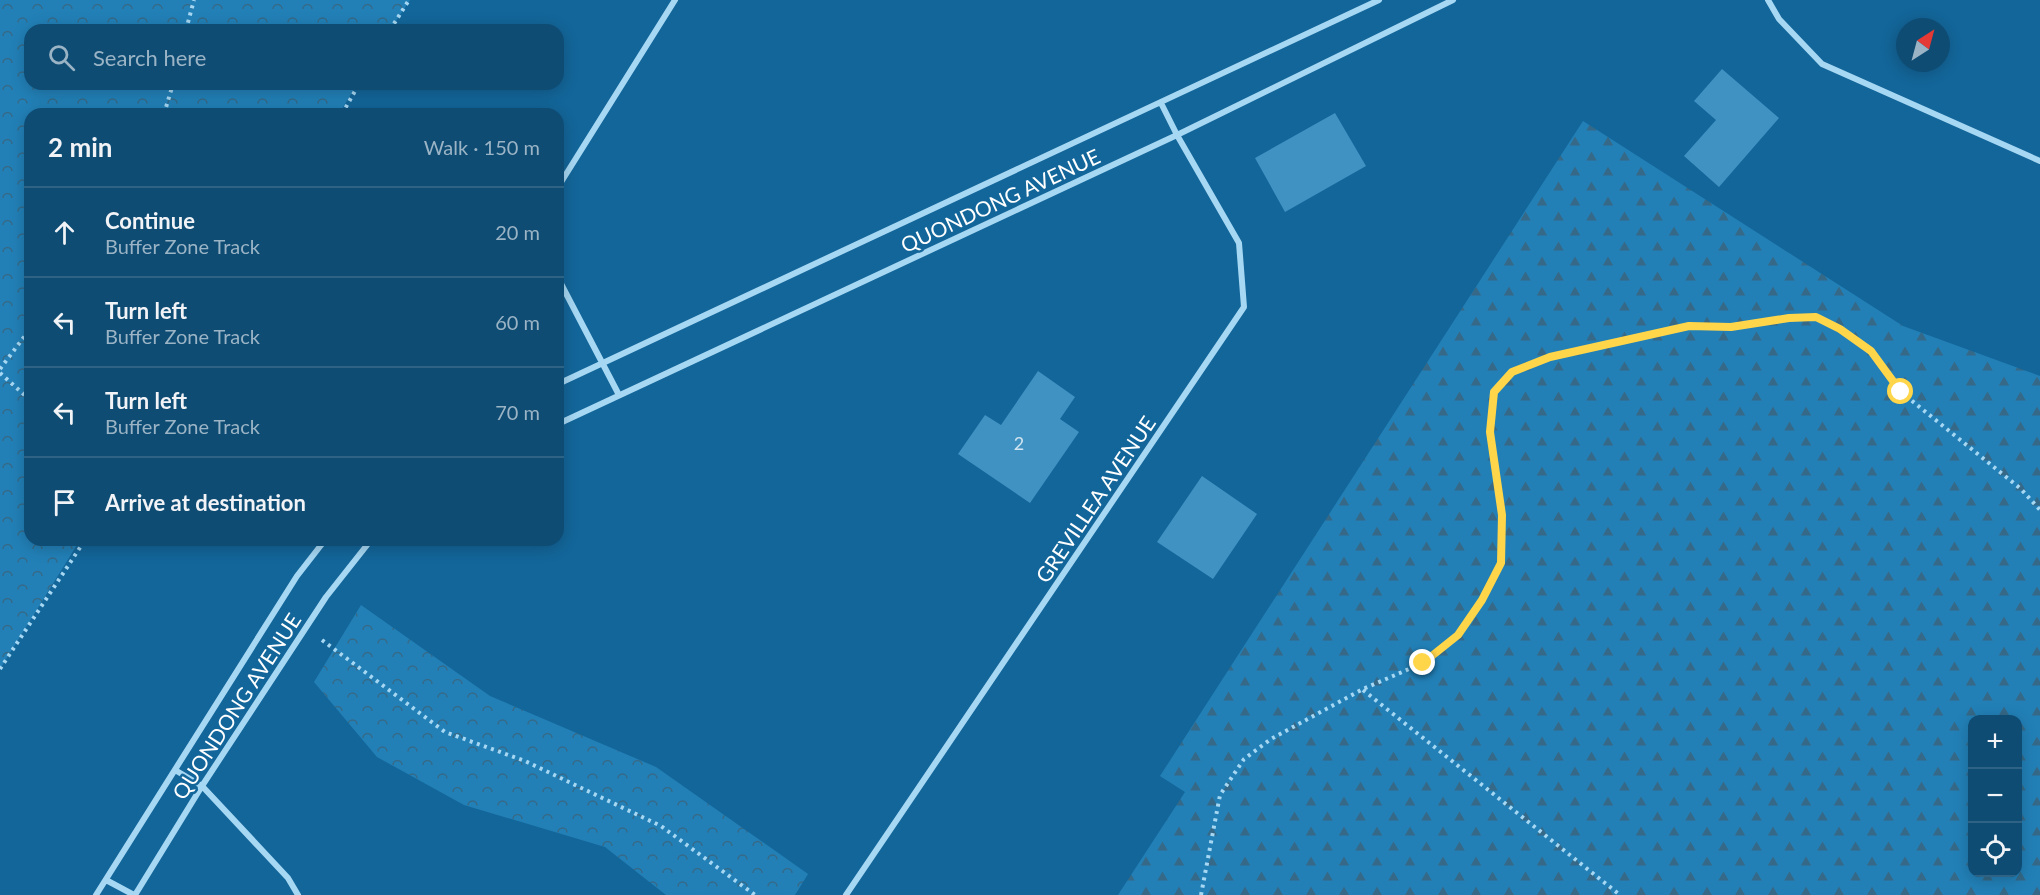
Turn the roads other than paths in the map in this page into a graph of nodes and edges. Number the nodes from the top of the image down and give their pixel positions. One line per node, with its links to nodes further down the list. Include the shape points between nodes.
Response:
1 (675, 0): 8 (street)
2 (1379, 0): 5 (street, QUONDONG AVENUE)
3 (1453, 0): 6 (street, QUONDONG AVENUE)
4 (1768, 0): 7 (street, via 1779,19 1822,64)
5 (1161, 103): 6 (street, GREVILLEA AVENUE); 10 (street, QUONDONG AVENUE)
6 (1177, 135): 12 (street, QUONDONG AVENUE); 22 (street, GREVILLEA AVENUE, via 1239,243 1244,307)
7 (2040, 161)
8 (564, 177)
9 (564, 289): 10 (street)
10 (603, 363): 11 (street, QUONDONG AVENUE); 12 (street)
11 (564, 381)
12 (619, 395): 13 (street, QUONDONG AVENUE)
13 (564, 421)
14 (320, 546): 16 (street, QUONDONG AVENUE, via 297,576)
15 (366, 546): 17 (street, QUONDONG AVENUE, via 326,597)
16 (175, 770): 17 (street); 18 (street, QUONDONG AVENUE)
17 (202, 786): 20 (street, QUONDONG AVENUE); 21 (street, via 288,878)
18 (106, 880): 19 (street, QUONDONG AVENUE); 20 (street)
19 (96, 895)
20 (134, 895)
21 (298, 895)
22 (846, 895)

